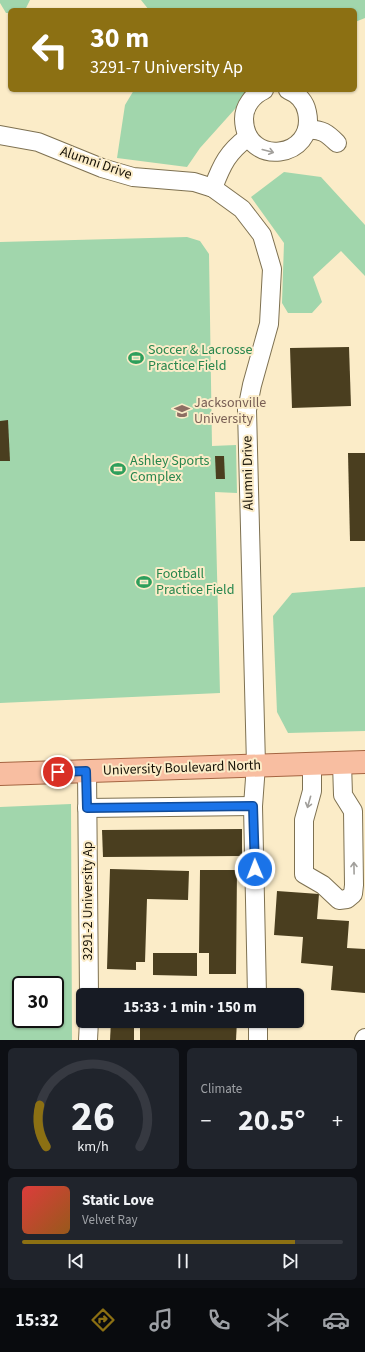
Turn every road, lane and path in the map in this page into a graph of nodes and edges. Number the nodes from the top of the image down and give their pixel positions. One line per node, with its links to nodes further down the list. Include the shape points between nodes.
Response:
1 (261, 92): 5 (street, via 253,97 244,116 244,127)
2 (291, 92): 3 (street, via 301,99 306,108 309,119)
3 (307, 130): 5 (street, one-way to 3, via 264,150 285,151 298,143); 6 (street, via 324,132)
4 (0, 135): 7 (street, Alumni Drive, via 38,142 102,168 133,177 194,182)
5 (248, 137): 7 (street, via 226,158)
6 (337, 143)
7 (214, 188): 11 (street, Alumni Drive, via 242,209 253,221 262,235 272,269 269,324 247,410)
8 (365, 762): 9 (main road, University Boulevard North)
9 (342, 763): 10 (main road, University Boulevard North); 16 (street, one-way to 9, via 353,894 353,811 343,795)
10 (312, 764): 11 (main road, University Boulevard North); 16 (street, one-way to 16, via 312,791 304,820 304,874 323,885 339,900)
11 (256, 765): 12 (main road, University Boulevard North); 14 (street, Alumni Drive)
12 (86, 771): 13 (main road, University Boulevard North); 15 (street, 3291-2 University Ap)
13 (0, 774)
14 (253, 806): 15 (street); 18 (street, Alumni Drive)
15 (87, 808): 17 (street, 3291-2 University Ap)
16 (357, 900)
17 (89, 988)
18 (258, 988)
19 (89, 1028): 21 (street)
20 (258, 1028): 22 (street)
21 (88, 1040)
22 (258, 1040)

